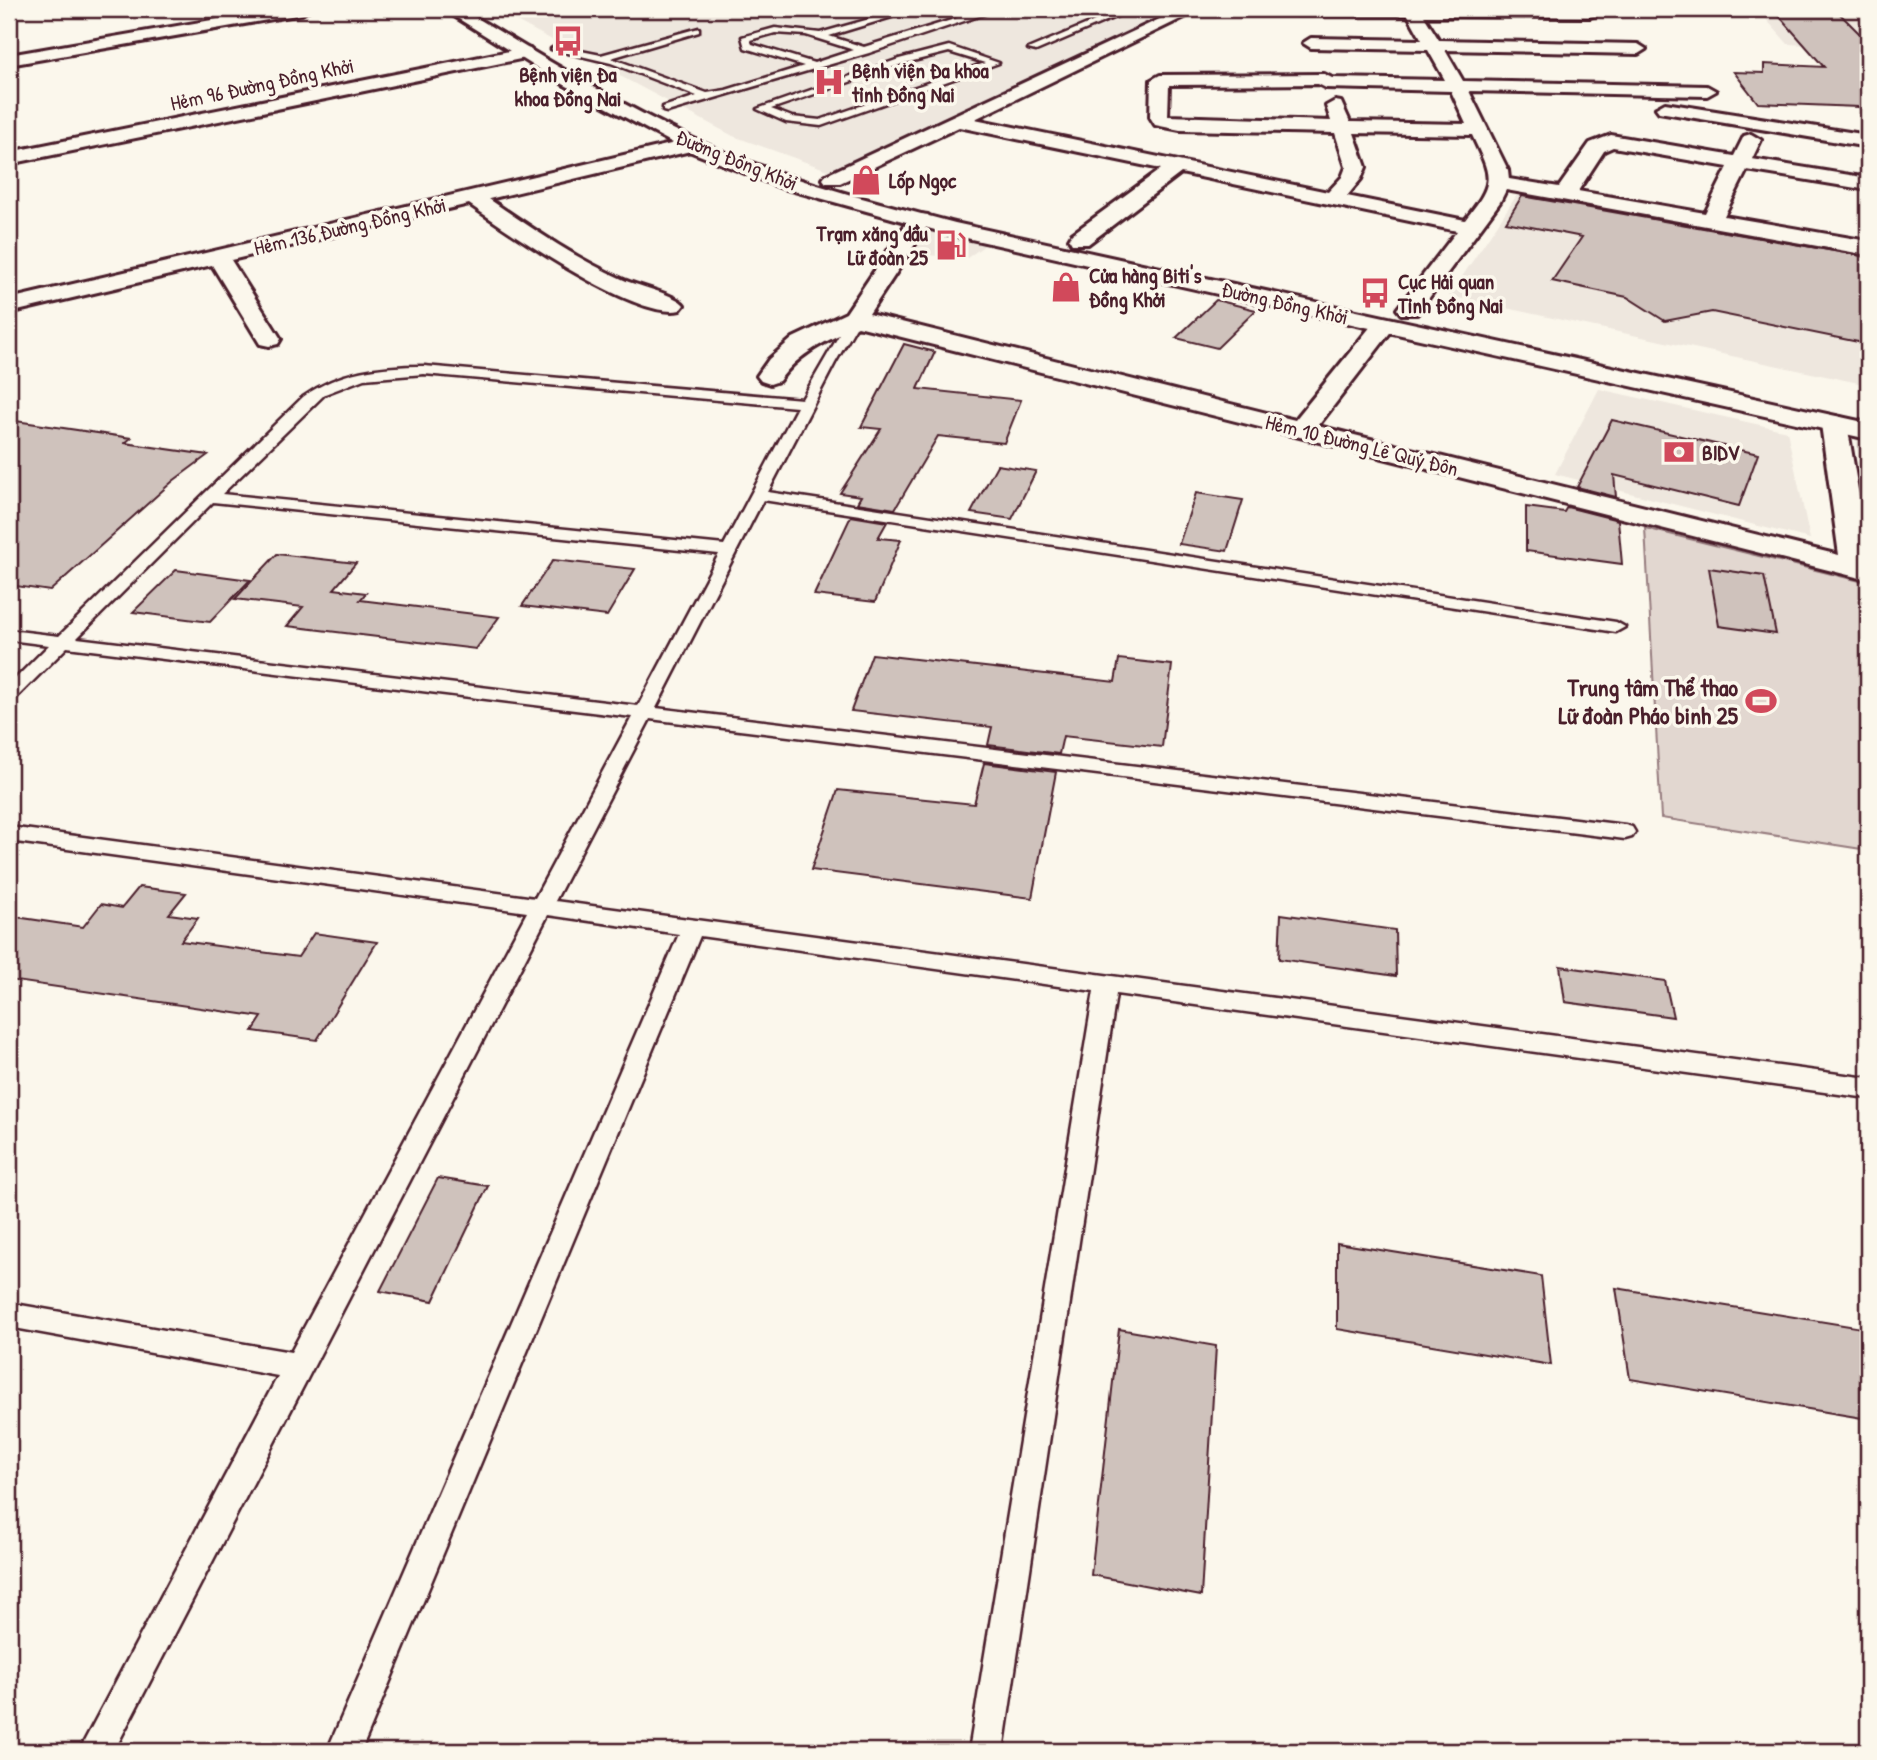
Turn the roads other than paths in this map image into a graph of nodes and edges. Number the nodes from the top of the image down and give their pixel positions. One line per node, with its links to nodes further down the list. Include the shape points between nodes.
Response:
1 (302, 9): 29 (street)
2 (451, 9): 27 (street, Đường Đồng Khởi)
3 (487, 9): 23 (street)
4 (914, 9): 19 (lane)
5 (933, 9): 16 (lane)
6 (958, 9): 15 (lane)
7 (996, 9): 15 (lane)
8 (1130, 9): 25 (lane)
9 (1193, 9): 44 (street)
10 (1298, 9): 12 (street); 20 (street)
11 (1495, 9): 13 (street)
12 (1413, 11): 13 (street); 22 (street)
13 (1461, 12): 14 (street)
14 (1590, 12)
15 (978, 14): 16 (lane)
16 (967, 18): 18 (lane)
17 (696, 30): 28 (lane)
18 (920, 32): 21 (lane); 26 (lane)
19 (821, 36): 26 (lane); 31 (lane, via 785,29 745,39 748,46)
20 (1311, 43): 22 (street); 32 (street)
21 (961, 44)
22 (1433, 46): 24 (street); 34 (street)
23 (556, 49): 28 (lane); 35 (street)
24 (1638, 49)
25 (1033, 50)
26 (864, 51): 30 (lane); 31 (lane, via 815,66)
27 (524, 53): 50 (street, Đường Đồng Khởi); 51 (street, Hẻm 96 Đường Đồng Khởi)
28 (603, 57): 39 (lane)
29 (9, 60)
30 (902, 61): 33 (lane); 41 (lane, via 944,49 994,63)
31 (799, 66): 33 (lane); 39 (lane, via 727,93)
32 (1325, 81): 34 (street); 46 (street); 46 (street, via 1160,80 1159,117 1180,124)
33 (836, 83): 36 (lane); 41 (lane, via 762,109 813,124)
34 (1457, 85): 42 (street); 47 (street)
35 (624, 87)
36 (858, 90)
37 (1707, 91): 42 (street)
38 (869, 93): 41 (lane)
39 (709, 95): 43 (lane)
40 (647, 99): 43 (street, Đường Đồng Khởi)
41 (891, 100)
42 (1595, 103): 45 (street); 49 (street)
43 (667, 109): 54 (street, Đường Đồng Khởi, via 728,141)
44 (958, 121): 53 (street); 54 (street)
45 (1759, 123): 48 (street); 52 (street)
46 (1343, 127): 47 (street); 59 (street, via 1355,174)
47 (1480, 130): 55 (street)
48 (1868, 141)
49 (1619, 142): 52 (street); 57 (street, via 1597,147)
50 (692, 145): 58 (street, Hẻm 136 Đường Đồng Khởi); 60 (street, Đường Đồng Khởi, via 818,191)
51 (9, 159)
52 (1740, 162): 56 (street); 61 (street)
53 (1176, 167): 59 (street); 63 (street)
54 (834, 179): 60 (street, Đường Đồng Khởi)
55 (1499, 183): 57 (street); 62 (street)
56 (1868, 184)
57 (1565, 194): 61 (street)
58 (473, 197): 65 (street, Hẻm 136 Đường Đồng Khởi); 66 (street, via 549,250 600,278)
59 (1332, 200): 62 (street)
60 (929, 214): 63 (street, Đường Đồng Khởi); 69 (street); 70 (street, Đường Đồng Khởi)
61 (1712, 220): 64 (street)
62 (1469, 227): 68 (street)
63 (1080, 239): 68 (street, Đường Đồng Khởi)
64 (1868, 248)
65 (218, 257): 67 (street, Hẻm 136 Đường Đồng Khởi); 72 (street)
66 (672, 305)
67 (9, 306)
68 (1409, 309): 71 (street, Đường Đồng Khởi)
69 (855, 318): 74 (street, via 802,343); 75 (lane); 78 (street, Hẻm 10 Đường Lê Quý Đôn)
70 (1384, 325): 73 (street, Đường Đồng Khởi); 78 (street)
71 (1518, 332)
72 (269, 339)
73 (1592, 360): 76 (street, Đường Đồng Khởi); 77 (street, Đường Đồng Khởi)
74 (770, 376)
75 (807, 404): 80 (lane); 81 (lane, via 424,370 370,373 317,393)
76 (1868, 408)
77 (1834, 424): 79 (street, Đường Đồng Khởi); 83 (street)
78 (1302, 429): 83 (street, Hẻm 10 Đường Lê Quý Đôn)
79 (1868, 431)
80 (759, 495): 82 (lane); 84 (lane)
81 (209, 497): 82 (lane); 86 (lane)
82 (729, 550): 88 (lane)
83 (1862, 570)
84 (1616, 627)
85 (9, 635): 86 (lane)
86 (63, 641): 87 (lane); 88 (lane)
87 (9, 695)
88 (644, 712): 89 (lane); 91 (lane)
89 (1625, 832)
90 (9, 834): 91 (lane)
91 (542, 907): 92 (lane); 96 (lane)
92 (693, 927): 93 (lane); 98 (lane)
93 (1106, 983): 94 (lane); 99 (lane)
94 (1868, 1088)
95 (9, 1315): 96 (lane)
96 (299, 1367): 97 (lane)
97 (96, 1751)
98 (344, 1751)
99 (986, 1751)

